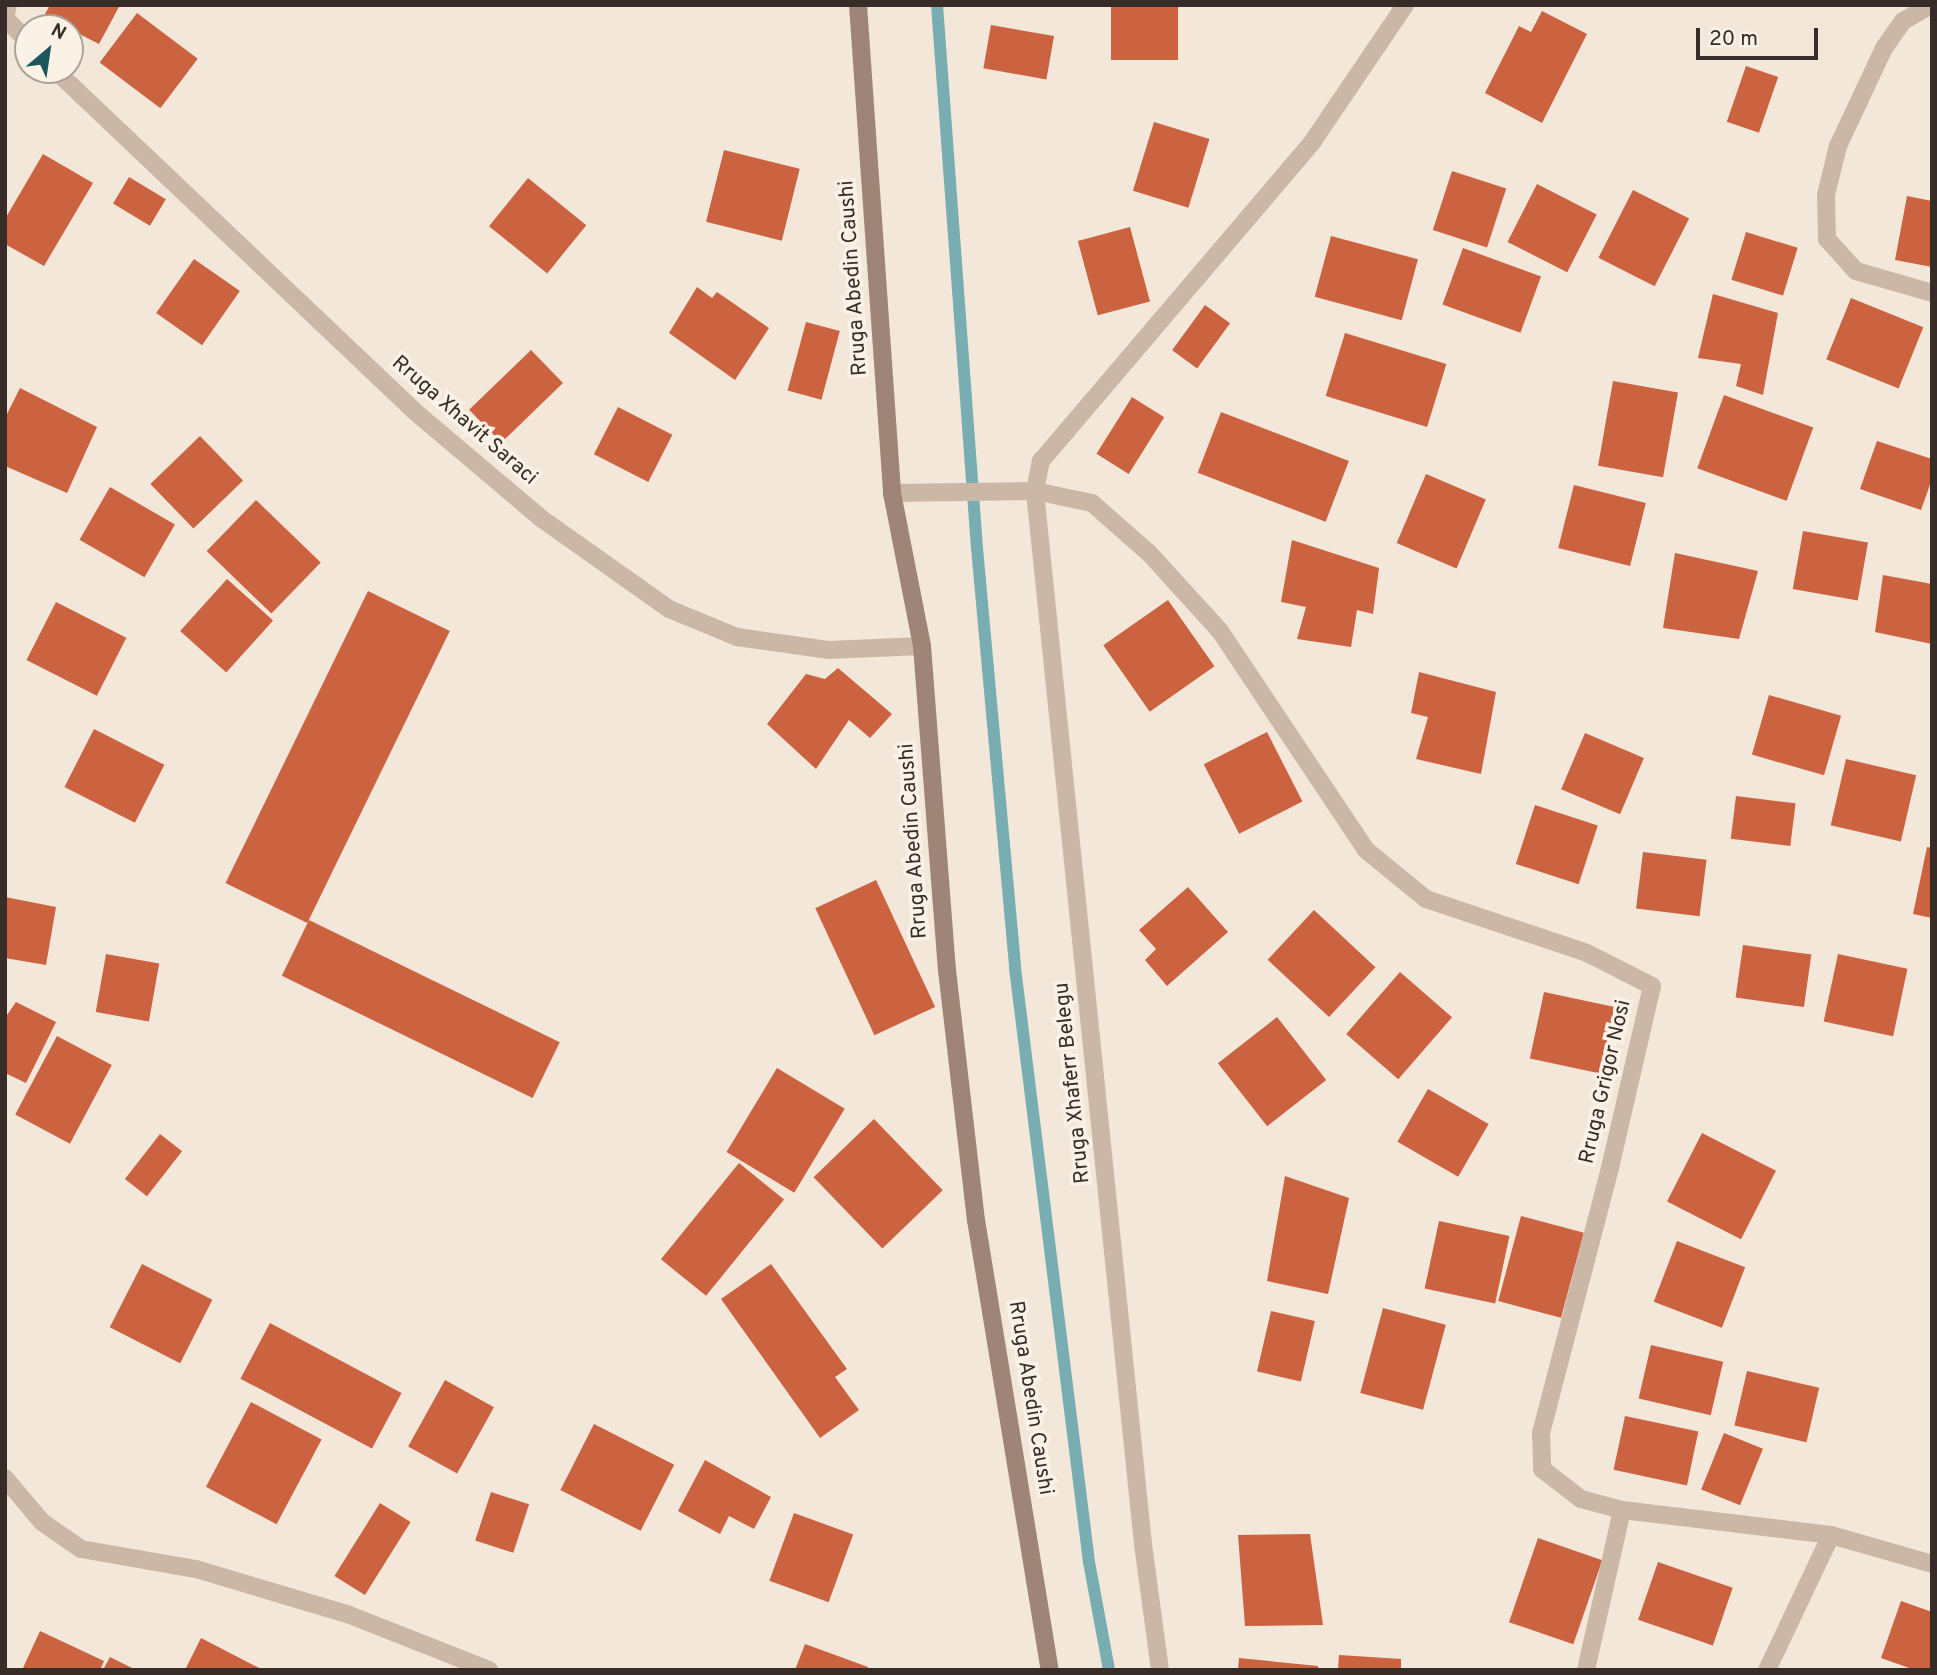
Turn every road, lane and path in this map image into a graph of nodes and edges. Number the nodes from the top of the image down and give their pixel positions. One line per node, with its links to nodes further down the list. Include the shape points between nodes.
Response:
1 (8, 5): 5 (street, via 5,18)
2 (858, 5): 9 (main road, Rruga Abedin Caushi)
3 (1405, 5): 8 (street, via 1314,141 1041,461)
4 (1931, 5): 7 (street, via 1903,21 1884,48 1838,146 1826,195 1827,239 1856,271)
5 (14, 27)
6 (70, 84): 10 (street, Rruga Xhavit Saraci, via 413,410 542,519 669,609 737,637 828,650)
7 (1932, 293)
8 (1035, 491): 9 (street); 12 (street, Rruga Grigor Nosi, via 1092,503 1149,553 1220,631 1366,850 1426,899 1587,953 1652,986 1541,1433 1542,1469 1581,1499); 17 (street, Rruga Xhaferr Belegu, via 1141,1530)
9 (892, 493): 10 (main road, Rruga Abedin Caushi)
10 (922, 646): 16 (main road, Rruga Abedin Caushi, via 947,970 976,1220)
11 (5, 1478): 15 (street, via 42,1522 81,1549 195,1569 347,1614)
12 (1622, 1510): 13 (street, Rruga Grigor Nosi); 18 (street)
13 (1831, 1535): 14 (street, Rruga Grigor Nosi); 19 (street)
14 (1932, 1564)
15 (489, 1670)
16 (1050, 1670)
17 (1160, 1670)
18 (1586, 1670)
19 (1767, 1670)

